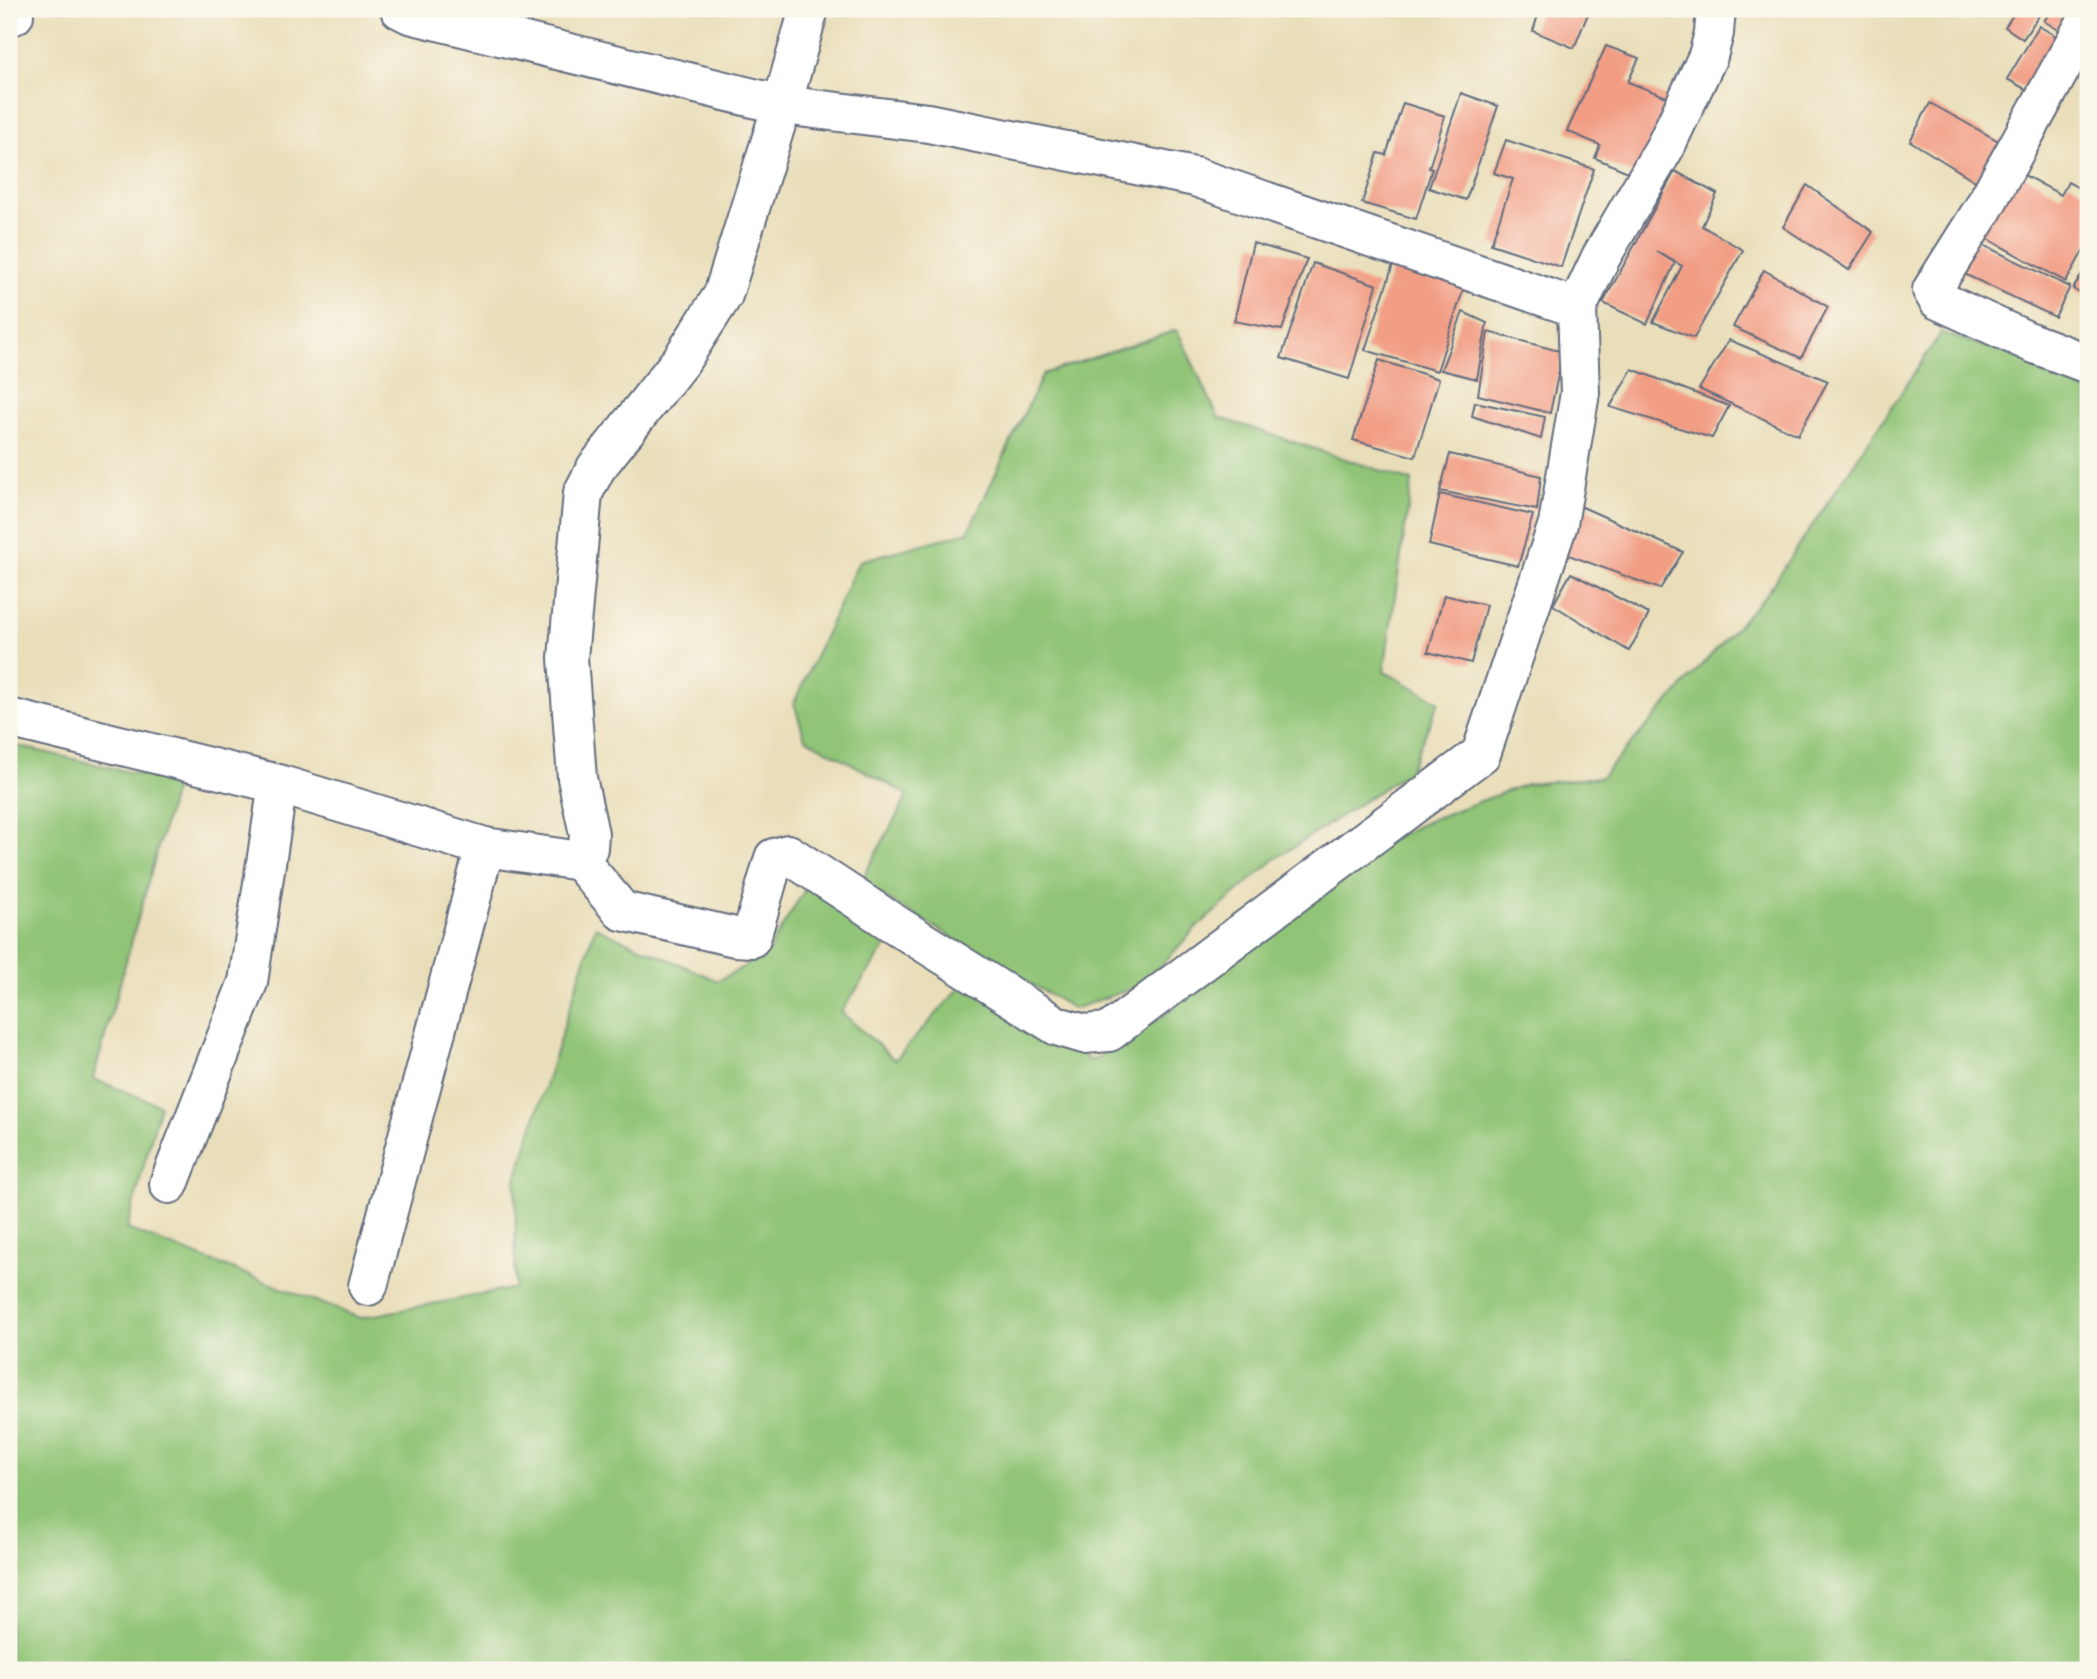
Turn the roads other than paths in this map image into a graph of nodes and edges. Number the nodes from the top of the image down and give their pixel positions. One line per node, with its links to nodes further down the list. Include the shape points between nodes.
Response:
1 (400, 9): 5 (street)
2 (809, 9): 5 (street)
3 (1716, 9): 6 (street, via 1708,56 1665,147)
4 (2088, 19): 7 (street, via 1983,209 1932,290 1938,300)
5 (782, 105): 6 (street, via 928,123 1195,177); 11 (street, via 723,295 682,359 596,468 583,493 568,658 577,778 589,834)
6 (1577, 308): 11 (street, via 1580,393 1558,524 1481,754 1109,1032 1084,1034 1057,1026 788,854 774,858 751,938 622,911)
7 (2088, 364)
8 (9, 718): 9 (street)
9 (278, 784): 10 (street); 12 (street, via 248,982)
10 (485, 847): 11 (street); 13 (street)
11 (580, 861)
12 (169, 1184)
13 (368, 1286)

